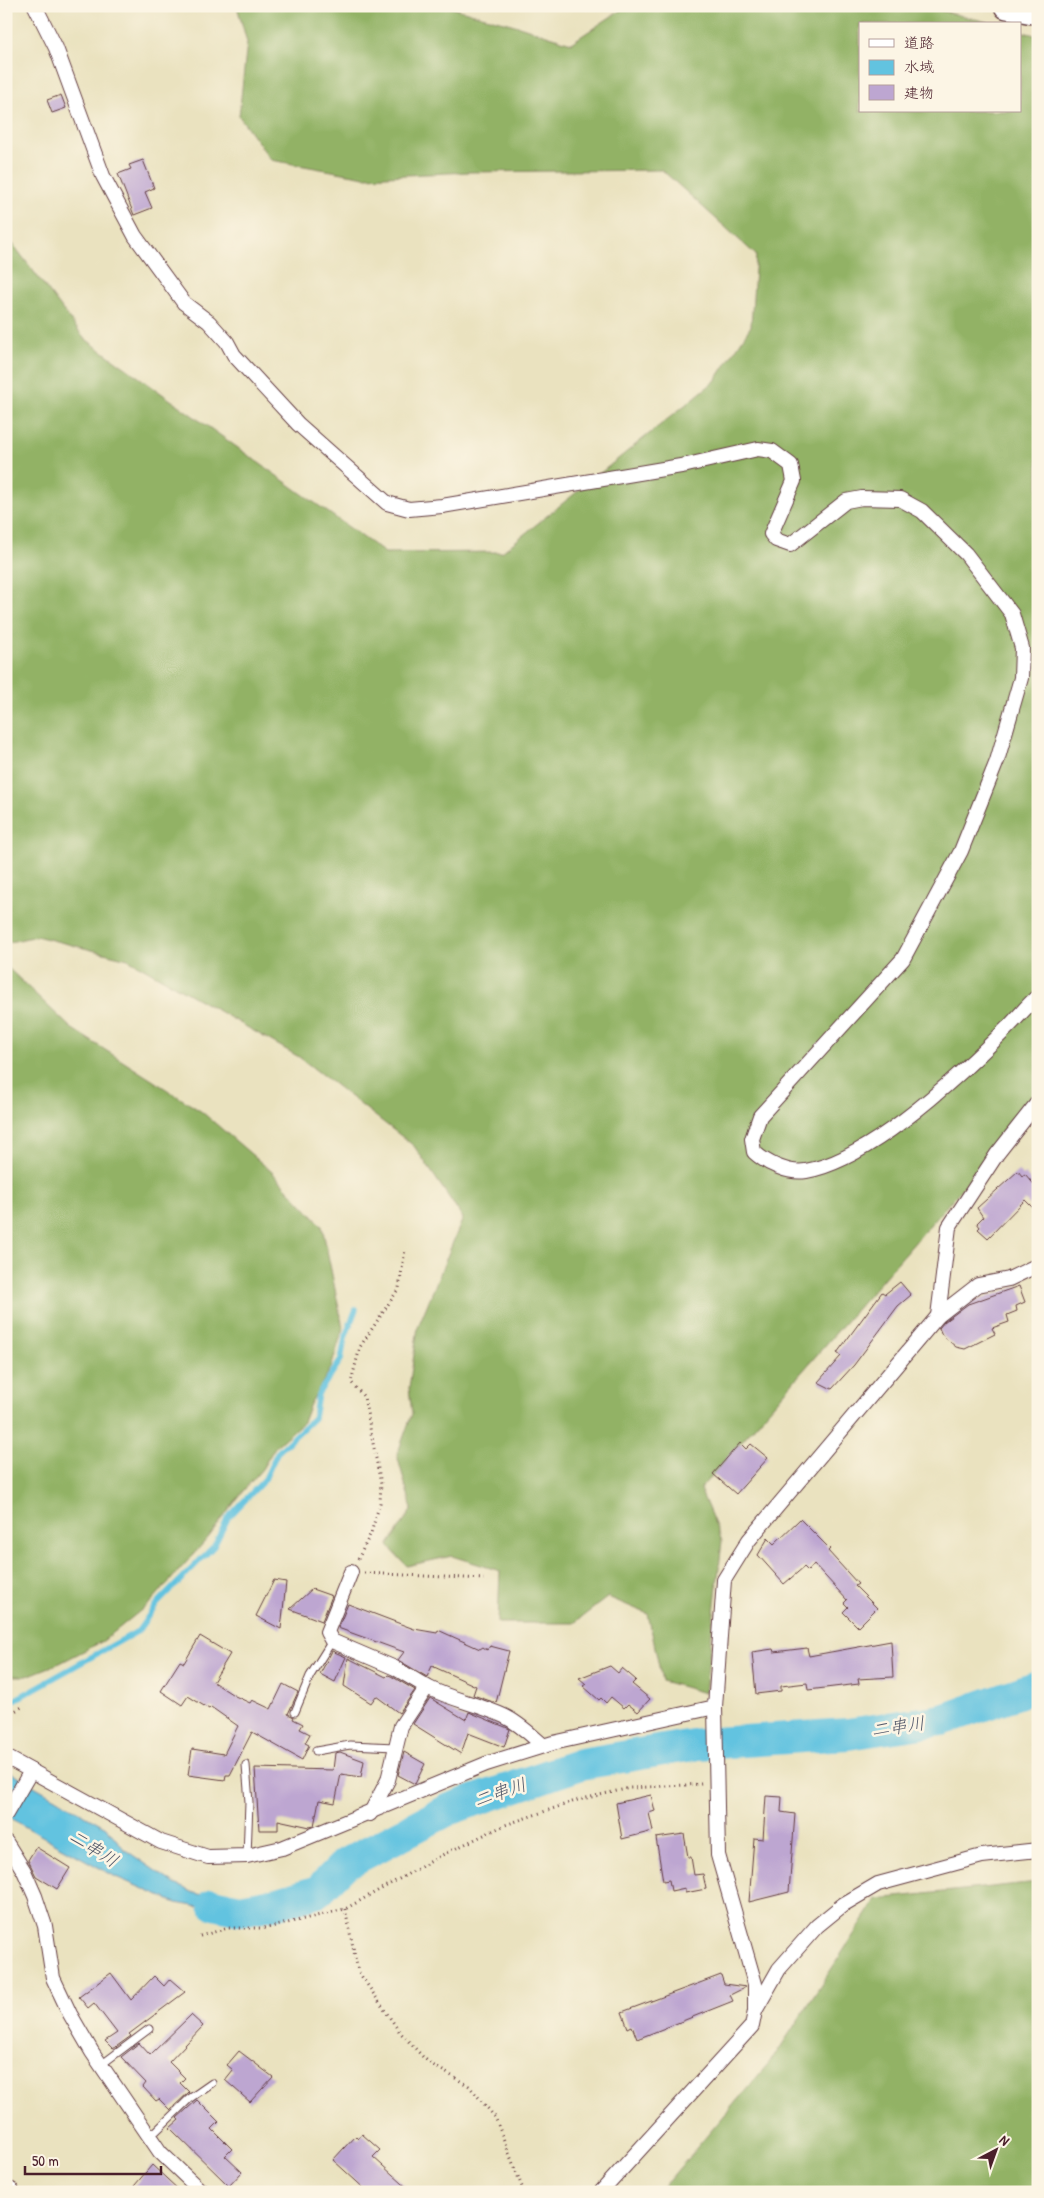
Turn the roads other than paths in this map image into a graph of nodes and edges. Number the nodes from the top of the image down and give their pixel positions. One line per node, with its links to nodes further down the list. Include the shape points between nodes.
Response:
1 (35, 6): 4 (street, via 56,48 103,176 135,236 184,303 209,322 234,355 298,424 386,503 409,509 442,506 687,465 758,449 772,451 792,465 794,481 771,534 776,540 790,545 846,501 900,499 922,511 966,554 1012,614 1022,648 1021,678 997,761 961,851 903,959 760,1116 752,1139 754,1152 779,1167 804,1171 833,1162 868,1144 936,1095)
2 (1007, 6): 3 (highway)
3 (1038, 12)
4 (1038, 996)
5 (1038, 1102): 7 (street, via 997,1154 949,1227)
6 (1038, 1265): 7 (street, via 1009,1279 978,1285)
7 (938, 1316): 11 (street, via 749,1540 724,1580)
8 (351, 1572): 9 (street, via 327,1632)
9 (332, 1641): 10 (street, via 395,1668); 12 (lane, via 310,1676)
10 (428, 1687): 13 (street, via 447,1698 516,1722); 14 (street, via 401,1726)
11 (715, 1707): 13 (street); 24 (street, via 718,1854 755,1984)
12 (295, 1712)
13 (544, 1746): 20 (street, via 486,1764)
14 (395, 1747): 15 (lane, via 350,1745); 20 (street, via 388,1780)
15 (316, 1751)
16 (6, 1757): 18 (street)
17 (246, 1765): 23 (lane, via 249,1802)
18 (31, 1771): 19 (street); 23 (street, via 161,1842 208,1857)
19 (6, 1814)
20 (370, 1814): 23 (street, via 282,1848)
21 (6, 1842): 26 (street, via 35,1896 45,1926 53,1978)
22 (1038, 1850): 24 (street, via 982,1856 887,1882 844,1904 817,1926 780,1969)
23 (247, 1856)
24 (755, 2011): 30 (street, via 752,2026)
25 (149, 2029): 26 (lane)
26 (101, 2066): 28 (street)
27 (212, 2083): 28 (lane, via 189,2099)
28 (150, 2137): 29 (street, via 160,2152)
29 (202, 2192)
30 (601, 2192)

